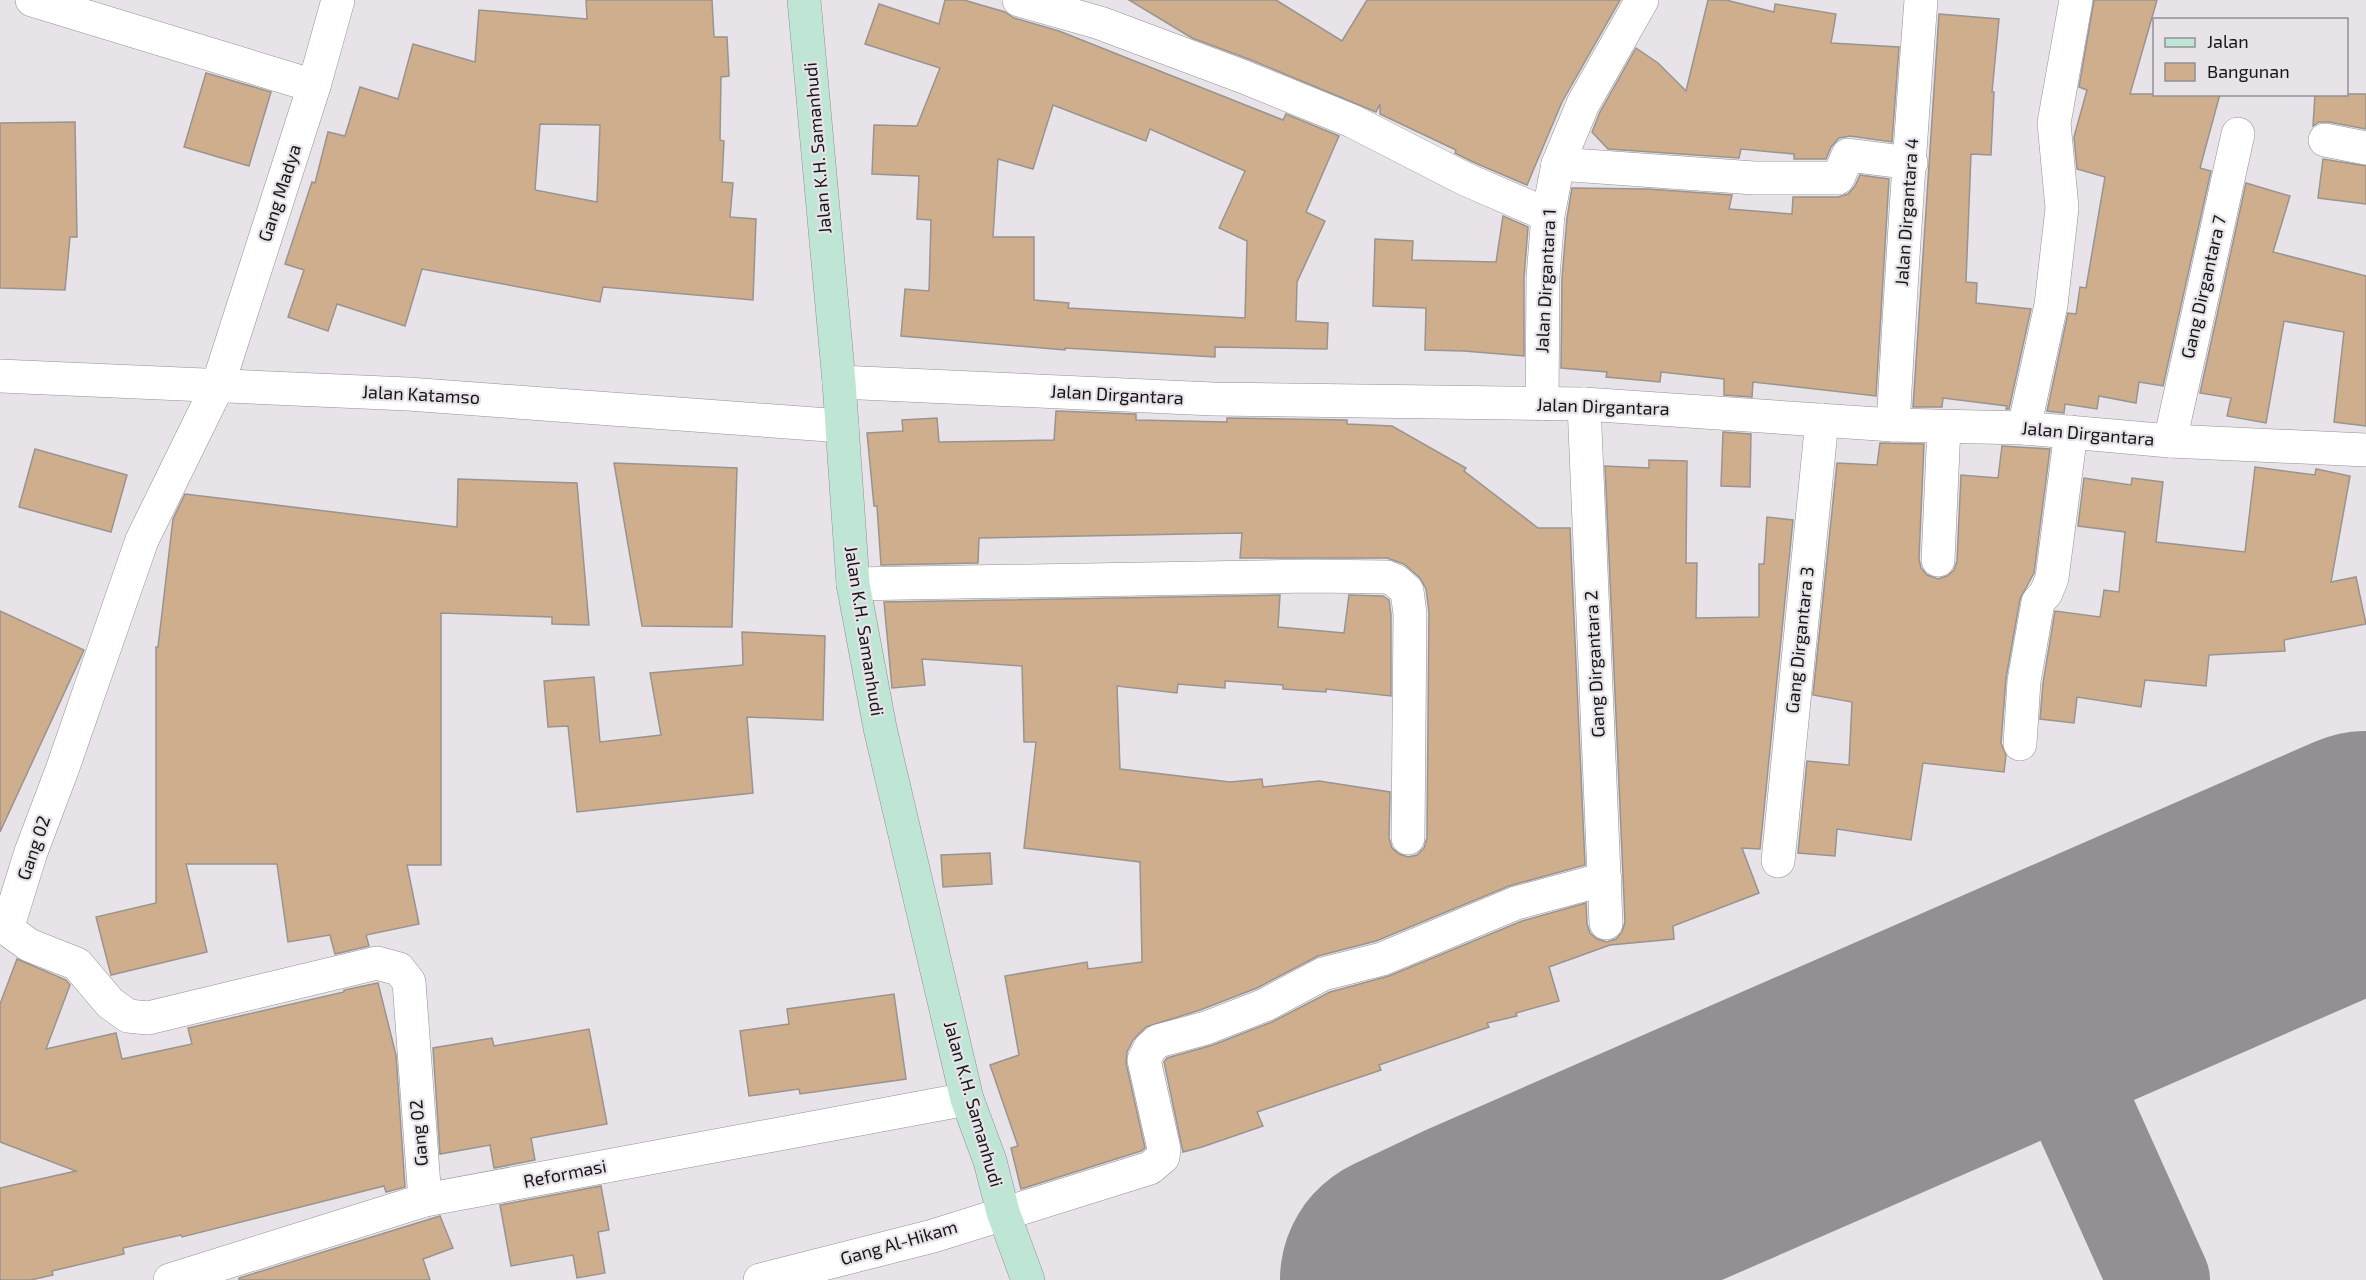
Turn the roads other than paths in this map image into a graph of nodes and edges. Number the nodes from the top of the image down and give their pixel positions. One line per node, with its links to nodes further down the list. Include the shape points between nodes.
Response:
1 (32, 0): 8 (street)
2 (338, 0): 9 (street, Gang Madya)
3 (804, 0): 17 (street, Jalan K.H. Samanhudi)
4 (1019, 0): 15 (street, via 1100,23 1352,121)
5 (1642, 0): 14 (street, Jalan Dirgantara 1, via 1583,104)
6 (1921, 0): 13 (street, Jalan Dirgantara 4)
7 (2076, 0): 25 (street, via 2054,123 2062,208 2051,305)
8 (90, 9): 9 (street)
9 (314, 86): 18 (street, Gang Madya)
10 (2238, 134): 27 (street, Gang Dirgantara 7)
11 (2325, 140): 12 (street)
12 (2366, 148)
13 (1911, 163): 14 (street, via 1848,156 1838,178 1775,178); 22 (street, Jalan Dirgantara 4)
14 (1558, 164): 15 (street, Jalan Dirgantara 1)
15 (1548, 216): 19 (street, Jalan Dirgantara 1, via 1543,277)
16 (0, 376): 18 (street, Jalan Katamso)
17 (839, 382): 19 (street, Jalan Dirgantara, via 1213,399); 23 (street, Jalan K.H. Samanhudi)
18 (218, 385): 23 (street, Jalan Katamso, via 408,394); 36 (street, Gang 02, via 142,540 31,852)
19 (1542, 404): 20 (street, Jalan Dirgantara)
20 (1584, 404): 21 (street, Jalan Dirgantara); 34 (street, Gang Dirgantara 2)
21 (1822, 420): 22 (street, Jalan Dirgantara); 33 (street, Gang Dirgantara 3)
22 (1893, 425): 24 (street, Jalan Dirgantara)
23 (842, 426): 30 (street, Jalan K.H. Samanhudi)
24 (1944, 427): 25 (street, Jalan Dirgantara); 29 (street)
25 (2024, 428): 26 (street, Jalan Dirgantara)
26 (2071, 432): 27 (street, Jalan Dirgantara); 31 (street, via 2052,578 2038,602 2024,681)
27 (2170, 441): 28 (street, Jalan Dirgantara)
28 (2366, 450)
29 (1938, 560)
30 (853, 584): 32 (street, via 1311,576 1387,577 1396,581 1407,591 1410,614); 37 (street, Jalan K.H. Samanhudi, via 880,728)
31 (2020, 744)
32 (1408, 838)
33 (1778, 861)
34 (1605, 879): 35 (street, Gang Dirgantara 2); 39 (street, Gang Al-Hikam, via 1516,903 1382,958 1323,974 1265,1005 1206,1028 1158,1041 1144,1060 1164,1149 1157,1164)
35 (1606, 923)
36 (4, 941): 38 (street, Gang 02, via 29,945 77,964 110,1003 128,1016 148,1018 377,963 399,969 409,982)
37 (967, 1099): 38 (street, Reformasi); 39 (street, Jalan K.H. Samanhudi, via 990,1161)
38 (424, 1200): 40 (street, Reformasi)
39 (1003, 1212): 42 (street, Gang Al-Hikam, via 894,1247); 43 (street, Jalan K.H. Samanhudi)
40 (246, 1268): 41 (street, Reformasi)
41 (171, 1280)
42 (760, 1280)
43 (1028, 1280)

